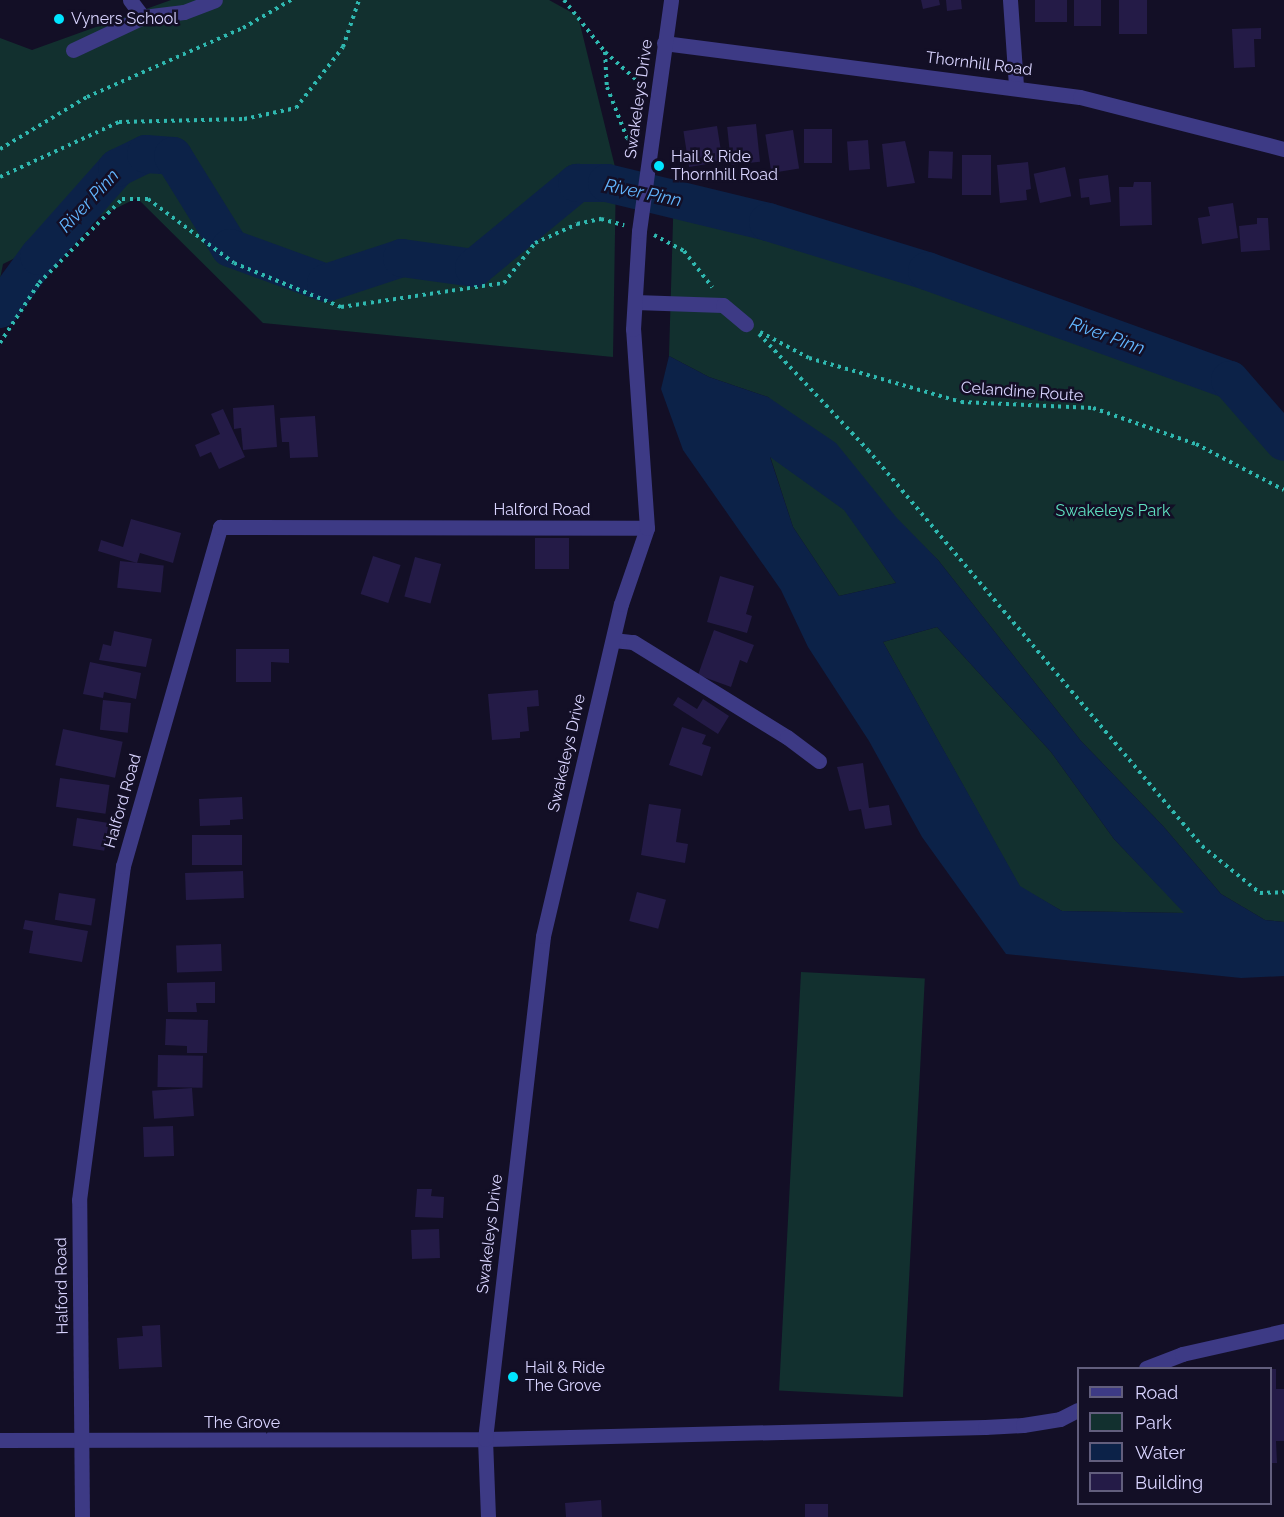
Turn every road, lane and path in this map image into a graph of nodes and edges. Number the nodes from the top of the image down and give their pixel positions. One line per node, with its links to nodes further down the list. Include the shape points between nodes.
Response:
1 (130, 0): 8 (street)
2 (215, 0): 8 (street, via 184,12)
3 (291, 0): 14 (path, via 243,28 94,93)
4 (359, 0): 17 (path, via 343,47 296,108 244,119 119,122)
5 (564, 0): 11 (path)
6 (671, 0): 9 (street, Swakeleys Drive)
7 (1010, 0): 13 (street)
8 (143, 16): 10 (street)
9 (664, 43): 13 (street, Thornhill Road); 16 (street, Swakeleys Drive)
10 (73, 50)
11 (605, 52): 12 (path); 16 (path, via 607,87 627,138)
12 (640, 83)
13 (1016, 86): 15 (street, Thornhill Road, via 1132,108)
14 (0, 149)
15 (1284, 149)
16 (649, 150): 18 (street, Swakeleys Drive)
17 (0, 177)
18 (640, 223): 19 (street, Swakeleys Drive); 20 (path, via 684,251); 22 (path, via 601,219 577,224 535,243 504,283 341,307 234,263 148,199 122,199 39,283)
19 (635, 302): 20 (street); 24 (street, Swakeleys Drive, via 633,329)
20 (723, 305): 21 (street)
21 (750, 326): 23 (path, Celandine Route, via 809,358 961,402 1093,408 1196,444); 27 (path, via 868,450 1202,846 1260,893)
22 (0, 343)
23 (1284, 490)
24 (647, 528): 25 (street, Swakeleys Drive); 33 (street, Halford Road, via 220,527 123,866 79,1200)
25 (613, 639): 26 (street, via 633,642); 31 (street, Swakeleys Drive, via 543,936)
26 (819, 761)
27 (1284, 892)
28 (1284, 1331): 29 (street, via 1182,1354)
29 (1149, 1367)
30 (1077, 1410): 31 (street, The Grove, via 1060,1419 1023,1425)
31 (485, 1439): 33 (street, The Grove); 35 (street, Swakeleys Drive)
32 (0, 1440): 33 (street, The Grove)
33 (82, 1442): 34 (street, Halford Road)
34 (82, 1517)
35 (488, 1517)

